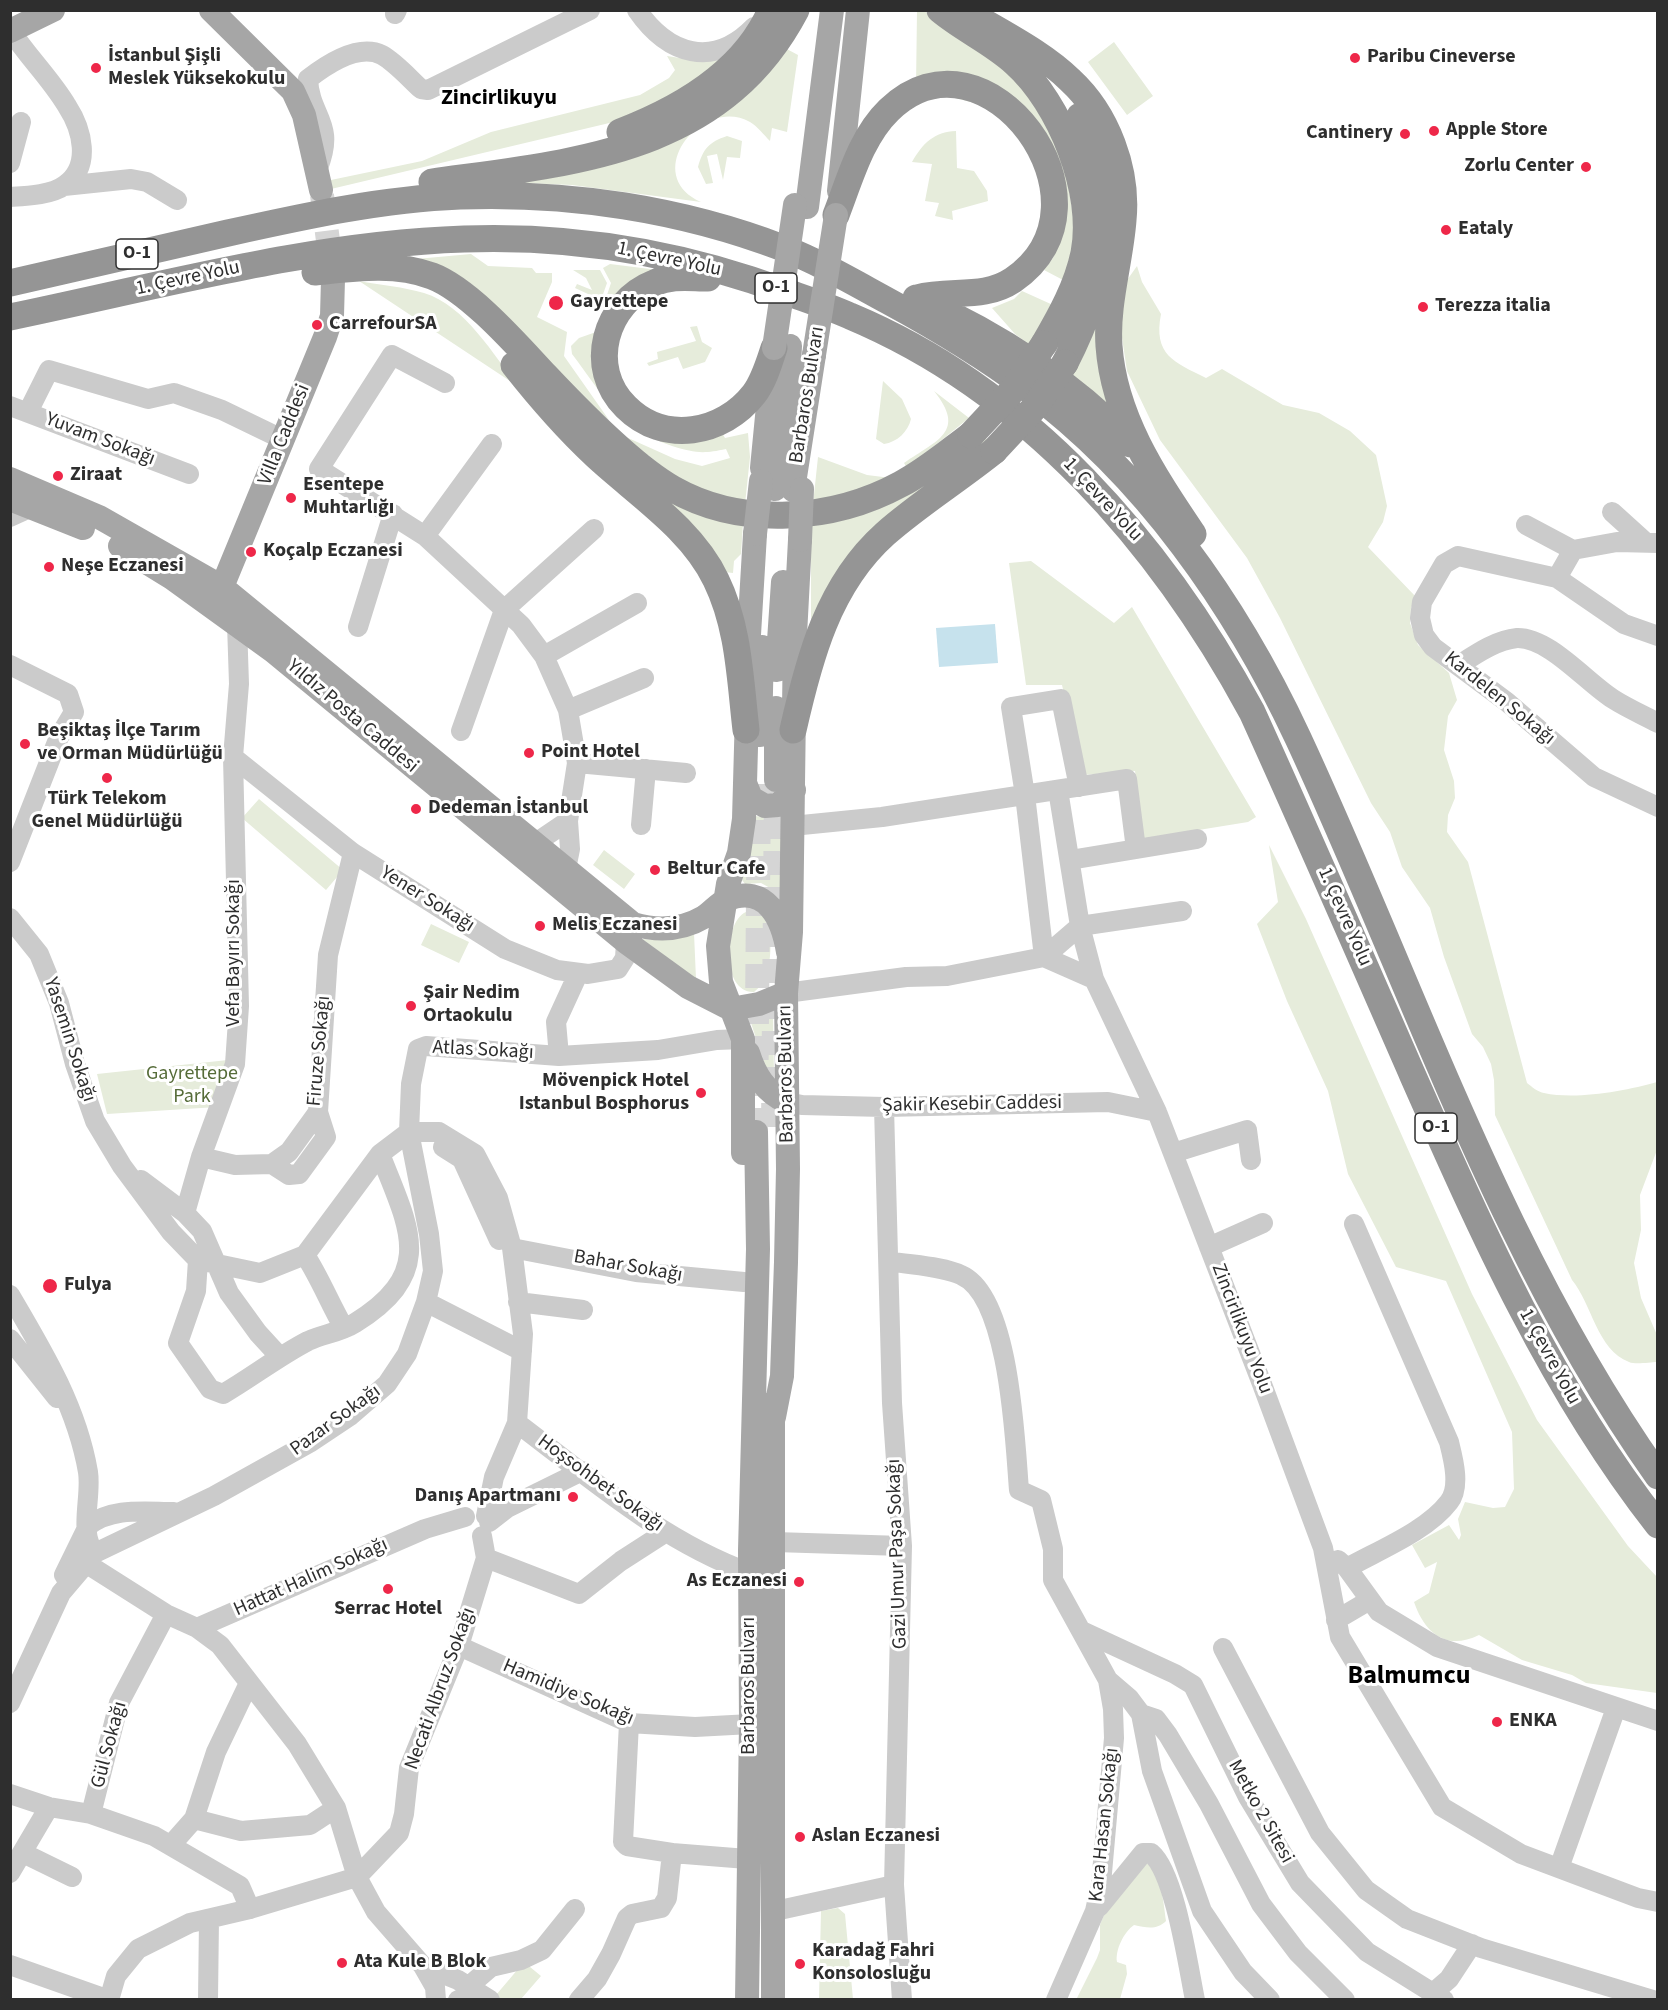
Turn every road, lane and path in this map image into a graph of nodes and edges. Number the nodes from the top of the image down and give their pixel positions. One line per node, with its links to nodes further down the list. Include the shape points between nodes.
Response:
1 (53, 10): 11 (main road)
2 (212, 10): 16 (main road, via 293,91 304,115)
3 (590, 10): 16 (street, via 428,90 421,89 381,55 363,53 340,58 308,79 323,122 326,147)
4 (637, 10): 5 (street, via 650,30 671,45 703,53 744,37)
5 (769, 10): 15 (highway, via 759,33 725,71 678,106 613,134 531,154)
6 (796, 10): 15 (highway, via 776,43 738,87 716,106 682,126 621,150)
7 (832, 10): 30 (main road, Barbaros Bulvarı, via 814,158 801,206)
8 (858, 10): 20 (main road, Barbaros Bulvarı)
9 (940, 10): 28 (highway, bridge, via 1000,51 1025,73 1048,103 1072,153 1086,226 1084,252 1068,300 1012,391 971,435 899,485 847,505 785,515 740,513 674,489 651,474 573,404)
10 (964, 10): 12 (highway)
11 (11, 31): 17 (street, via 66,104 79,130 82,157 77,174)
12 (1023, 46): 35 (highway, via 1076,86 1092,105 1115,153 1123,187 1124,218 1109,317 1109,345 1124,418); 66 (highway, bridge, via 1062,87 1083,122 1106,202 1107,231 1099,277 1082,330 1035,407 994,451 884,535 849,575 818,636)
13 (21, 122): 14 (street)
14 (10, 163)
15 (472, 176): 21 (highway, via 337,198)
16 (320, 179)
17 (64, 186): 18 (street); 19 (street, via 131,179 147,182)
18 (10, 196)
19 (177, 200)
20 (836, 215): 27 (highway, via 870,134 889,109 911,94 937,86 969,87 993,97 1015,113 1042,152 1054,189 1054,223 1046,246 1022,273 995,290 965,295 936,293); 38 (main road, Barbaros Bulvarı, bridge, via 801,449)
21 (263, 226): 22 (highway, 1. Çevre Yolu / O-1, via 411,199 518,196 660,212); 25 (highway, 1. Çevre Yolu / O-1)
22 (788, 250): 27 (highway, via 848,269); 60 (highway, 1. Çevre Yolu / O-1, via 952,337 1059,414 1158,514 1207,579)
23 (744, 276): 26 (highway, 1. Çevre Yolu / O-1, via 605,246 463,239 365,247); 30 (highway, via 669,278 634,293 609,325 604,355 609,381 624,406 636,416 662,428 692,431 720,422 744,405); 136 (highway, 1. Çevre Yolu / O-1, via 852,316 983,392 1089,483 1158,562 1212,640 1252,712 1473,1209 1538,1340 1608,1457)
24 (333, 279): 33 (main road, Villa Caddesi, via 332,316)
25 (10, 283)
26 (133, 291): 28 (highway, via 188,293 348,268 400,268 435,278); 29 (highway, 1. Çevre Yolu / O-1)
27 (917, 298): 35 (highway, via 1020,353 1094,410)
28 (480, 312): 65 (highway, via 489,332 564,425 683,535 707,563 735,636)
29 (10, 317)
30 (782, 347): 38 (main road, Barbaros Bulvarı, via 788,383)
31 (445, 383): 41 (street, via 392,355 319,469)
32 (19, 409): 33 (street, via 49,369 148,399 174,393 222,410); 36 (street, Yuvam Sokağı)
33 (284, 440): 50 (main road, Villa Caddesi)
34 (492, 444): 44 (street)
35 (1145, 458): 60 (highway, via 1214,566)
36 (189, 474)
37 (10, 479): 50 (main road, Yıldız Posta Caddesi, via 99,517)
38 (783, 487): 45 (main road, Barbaros Bulvarı); 45 (main road, bridge)
39 (18, 508): 48 (main road, Yıldız Posta Caddesi, via 105,538)
40 (1612, 512): 46 (street)
41 (393, 514): 44 (street); 54 (street)
42 (1526, 525): 47 (street)
43 (594, 529): 52 (street)
44 (425, 536): 52 (street)
45 (778, 537): 65 (main road, Barbaros Bulvarı, via 749,602); 66 (main road, Barbaros Bulvarı); 72 (main road, Barbaros Bulvarı, via 777,636)
46 (1651, 542): 47 (street, via 1600,543)
47 (1573, 550): 49 (street)
48 (172, 578): 50 (main road, via 202,589); 53 (main road, Yıldız Posta Caddesi)
49 (1557, 578): 55 (street, via 1624,624); 59 (street, Kardelen Sokağı, via 1458,556 1444,564 1422,602 1420,618 1433,647)
50 (222, 586): 53 (main road, via 234,605); 82 (main road, Yıldız Posta Caddesi)
51 (637, 603): 57 (street)
52 (504, 610): 57 (street); 67 (street)
53 (237, 624): 56 (main road, Yıldız Posta Caddesi); 62 (street, Vefa Bayırı Sokağı)
54 (358, 627)
55 (1658, 636)
56 (273, 651): 62 (street, via 254,658); 82 (main road, Yıldız Posta Caddesi)
57 (544, 656): 63 (street)
58 (10, 665): 85 (street, via 68,694 74,712 59,738)
59 (1459, 665): 64 (street, via 1498,643 1517,638 1529,640 1547,648 1614,700); 76 (street, Kardelen Sokağı, via 1594,777)
60 (1263, 667): 132 (highway, 1. Çevre Yolu / O-1, via 1299,739 1487,1169 1538,1274 1591,1375)
61 (644, 678): 63 (street)
62 (239, 684): 68 (street, Vefa Bayırı Sokağı)
63 (568, 710): 69 (street)
64 (1658, 723)
65 (746, 730): 72 (main road, Barbaros Bulvarı)
66 (793, 730): 72 (main road, Barbaros Bulvarı)
67 (461, 731)
68 (233, 757): 83 (street, Yener Sokağı); 106 (street, Vefa Bayırı Sokağı, via 238,1006 235,1064)
69 (577, 763): 70 (street); 77 (street)
70 (646, 769): 71 (street); 78 (street)
71 (687, 773)
72 (768, 783): 79 (main road, Barbaros Bulvarı); 87 (main road, Barbaros Bulvarı, via 739,853)
73 (1079, 787): 74 (street); 75 (street, via 1061,699 1011,707); 81 (street, via 1127,779)
74 (1058, 790): 75 (street); 84 (street, Zincirlikuyu Yolu)
75 (1025, 795): 79 (street); 93 (street)
76 (1658, 807)
77 (568, 821): 82 (street); 86 (street, via 570,849)
78 (641, 825)
79 (792, 826): 92 (main road, Barbaros Bulvarı)
80 (1197, 839): 81 (street)
81 (1136, 849): 84 (street)
82 (528, 850): 86 (main road, Yıldız Posta Caddesi); 91 (main road, Yıldız Posta Caddesi)
83 (353, 853): 94 (street, Yener Sokağı, via 505,949 557,970); 106 (street, Firuze Sokağı, via 328,955 318,1112 289,1152 272,1164 235,1165)
84 (1070, 860): 90 (street, Zincirlikuyu Yolu)
85 (10, 862)
86 (566, 869): 87 (main road, Yıldız Posta Caddesi, via 633,924 651,929 693,922)
87 (726, 900): 92 (main road, via 755,898 773,909); 97 (main road, Barbaros Bulvarı, via 718,959)
88 (1182, 911): 90 (street)
89 (10, 918): 108 (street, Yasemin Sokağı, via 39,954 59,1003 95,1121)
90 (1080, 926): 93 (street); 95 (street, Zincirlikuyu Yolu)
91 (626, 942): 94 (street, Yener Sokağı, via 625,958 618,969); 97 (main road, Yıldız Posta Caddesi, via 696,993)
92 (788, 952): 96 (main road, Barbaros Bulvarı)
93 (1044, 957): 95 (street); 96 (street, via 947,976 906,977)
94 (578, 974): 99 (street, via 556,1022)
95 (1094, 979): 102 (street, Zincirlikuyu Yolu)
96 (786, 993): 97 (main road, via 759,1005); 100 (main road, Barbaros Bulvarı)
97 (731, 1009): 98 (main road, Barbaros Bulvarı)
98 (743, 1039): 99 (street, via 639,1052); 100 (main road, via 761,1081 770,1093); 117 (main road, Barbaros Bulvarı)
99 (560, 1056): 103 (street, Atlas Sokağı, via 426,1046 418,1049 411,1084)
100 (787, 1102): 101 (street, Şakir Kesebir Caddesi); 127 (main road, Barbaros Bulvarı, via 783,1365)
101 (884, 1107): 102 (street, Şakir Kesebir Caddesi, via 1108,1102); 115 (street, Gazi Umur Paşa Sokağı)
102 (1157, 1112): 104 (street, Zincirlikuyu Yolu)
103 (409, 1132): 105 (street); 113 (street, Hoşsohbet Sokağı, via 439,1132 475,1154 498,1198); 119 (street, Pazar Sokağı, via 433,1271); 124 (street, Hoşsohbet Sokağı, via 462,1159 498,1235)
104 (1173, 1153): 107 (street, via 1247,1130); 112 (street, Zincirlikuyu Yolu)
105 (380, 1154): 114 (street); 122 (street, via 405,1219 410,1243 407,1268 397,1291)
106 (201, 1157): 109 (street, Vefa Bayırı Sokağı)
107 (1251, 1160)
108 (122, 1166): 109 (street); 116 (street, Yasemin Sokağı, via 171,1232)
109 (185, 1213): 116 (street, via 212,1249)
110 (1263, 1223): 112 (street)
111 (1354, 1224): 144 (street, via 1449,1442 1454,1478 1451,1500 1417,1530)
112 (1209, 1247): 141 (street, Zincirlikuyu Yolu)
113 (512, 1248): 117 (street, Bahar Sokağı, via 636,1272); 120 (street, Hoşsohbet Sokağı)
114 (305, 1255): 116 (street, via 260,1273); 122 (street)
115 (888, 1260): 140 (street, Gazi Umur Paşa Sokağı); 152 (street, via 961,1275 979,1289 993,1315 1010,1384 1019,1490 1041,1500 1053,1549 1053,1580)
116 (207, 1261): 125 (street); 125 (street, via 178,1343 210,1389 223,1394)
117 (744, 1282): 126 (main road, Barbaros Bulvarı, via 744,1351)
118 (10, 1295): 128 (street, via 44,1353)
119 (426, 1302): 124 (street); 133 (street, Pazar Sokağı, via 407,1354 387,1384 350,1416 272,1466)
120 (518, 1302): 121 (street); 124 (street, Hoşsohbet Sokağı)
121 (583, 1310)
122 (344, 1328): 125 (street)
123 (11, 1340): 128 (street)
124 (522, 1352): 129 (street, Hoşsohbet Sokağı)
125 (280, 1357)
126 (753, 1372): 127 (main road, Barbaros Bulvarı, via 765,1130); 145 (main road, Barbaros Bulvarı)
127 (774, 1417): 139 (main road, Barbaros Bulvarı)
128 (73, 1418): 131 (street)
129 (517, 1423): 130 (street, Hoşsohbet Sokağı); 135 (street)
130 (582, 1471): 135 (street); 138 (street, Hoşsohbet Sokağı)
131 (88, 1474): 134 (street); 137 (street)
132 (1658, 1476)
133 (177, 1512): 134 (street, Pazar Sokağı); 142 (street, Pazar Sokağı)
134 (114, 1513): 137 (street); 142 (street, via 122,1533)
135 (477, 1522): 143 (street); 148 (street, Hattat Halim Sokağı, via 425,1529)
136 (1658, 1525)
137 (88, 1526): 142 (street, via 87,1540); 146 (street, via 66,1568)
138 (666, 1532): 143 (street, via 579,1594); 145 (street, Hoşsohbet Sokağı, via 709,1557)
139 (775, 1536): 140 (street); 156 (main road, Barbaros Bulvarı)
140 (901, 1540): 179 (street, Gazi Umur Paşa Sokağı)
141 (1323, 1548): 144 (street); 151 (street, Zincirlikuyu Yolu)
142 (100, 1552): 146 (street); 149 (street, via 119,1582)
143 (486, 1558): 154 (street, Necati Albruz Sokağı)
144 (1347, 1568): 147 (street)
145 (750, 1573): 156 (main road, via 758,1575 762,1582); 165 (main road, Barbaros Bulvarı)
146 (61, 1593): 157 (street)
147 (1370, 1600): 151 (street); 161 (street, via 1379,1612 1437,1647)
148 (231, 1613): 150 (street, Hattat Halim Sokağı); 153 (street)
149 (166, 1614): 150 (street); 169 (street, Gül Sokağı, via 119,1703)
150 (197, 1628): 153 (street)
151 (1338, 1628): 175 (street, via 1442,1807 1521,1854)
152 (1082, 1631): 158 (street); 190 (street, Metko 2 Sitesi, via 1193,1685 1248,1797 1300,1883 1367,1952)
153 (220, 1645): 159 (street)
154 (459, 1646): 164 (street, Hamidiye Sokağı); 178 (street, Necati Albruz Sokağı, via 409,1768 399,1833)
155 (1223, 1648): 186 (street, via 1320,1833 1366,1890 1407,1919)
156 (773, 1657): 183 (main road, Barbaros Bulvarı)
157 (17, 1669): 160 (street)
158 (1108, 1680): 162 (street, Metko 2 Sitesi); 184 (street, Kara Hasan Sokağı, via 1114,1738 1101,1884)
159 (249, 1683): 168 (street, via 297,1744); 170 (street, via 216,1752)
160 (10, 1703)
161 (1616, 1708): 163 (street); 175 (street)
162 (1141, 1714): 200 (street, via 1152,1771 1202,1911 1243,1972); 201 (street, Metko 2 Sitesi, via 1156,1719 1168,1735 1261,1904 1298,1953)
163 (1658, 1721)
164 (629, 1723): 165 (street, Hamidiye Sokağı, via 695,1727); 173 (street, via 623,1842 627,1846)
165 (751, 1724): 174 (main road, Barbaros Bulvarı)
166 (10, 1794): 167 (street)
167 (49, 1807): 169 (street); 172 (street)
168 (336, 1809): 170 (street, via 310,1825 241,1830); 178 (street)
169 (91, 1814): 171 (street)
170 (194, 1820): 171 (street)
171 (171, 1845): 181 (street, via 240,1886)
172 (23, 1853): 176 (street); 177 (street)
173 (672, 1853): 174 (street); 194 (street, via 667,1898 661,1908 627,1918 597,1979)
174 (747, 1859): 195 (main road, Barbaros Bulvarı)
175 (1559, 1868): 180 (street)
176 (10, 1873)
177 (72, 1877)
178 (357, 1877): 181 (street); 188 (street, via 376,1912)
179 (894, 1885): 183 (street); 197 (street, Gazi Umur Paşa Sokağı)
180 (1658, 1902)
181 (250, 1909): 185 (street)
182 (575, 1909): 189 (street, via 542,1950 491,1967)
183 (775, 1911): 196 (main road, Barbaros Bulvarı)
184 (1095, 1911): 198 (street, Kara Hasan Sokağı); 199 (street, via 1143,1853 1151,1853 1159,1860 1176,1911)
185 (209, 1919): 191 (street, via 190,1923 138,1949 116,1976); 192 (street)
186 (1472, 1944): 190 (street); 202 (street)
187 (10, 1965): 191 (street)
188 (423, 1966): 189 (street); 193 (street, via 435,1987)
189 (474, 1995)
190 (1439, 1996)
191 (109, 2000)
192 (208, 2000)
193 (436, 2000)
194 (579, 2000)
195 (747, 2000)
196 (773, 2000)
197 (902, 2000)
198 (1056, 2000)
199 (1195, 2000)
200 (1270, 2000)
201 (1345, 2000)
202 (1653, 2000)

